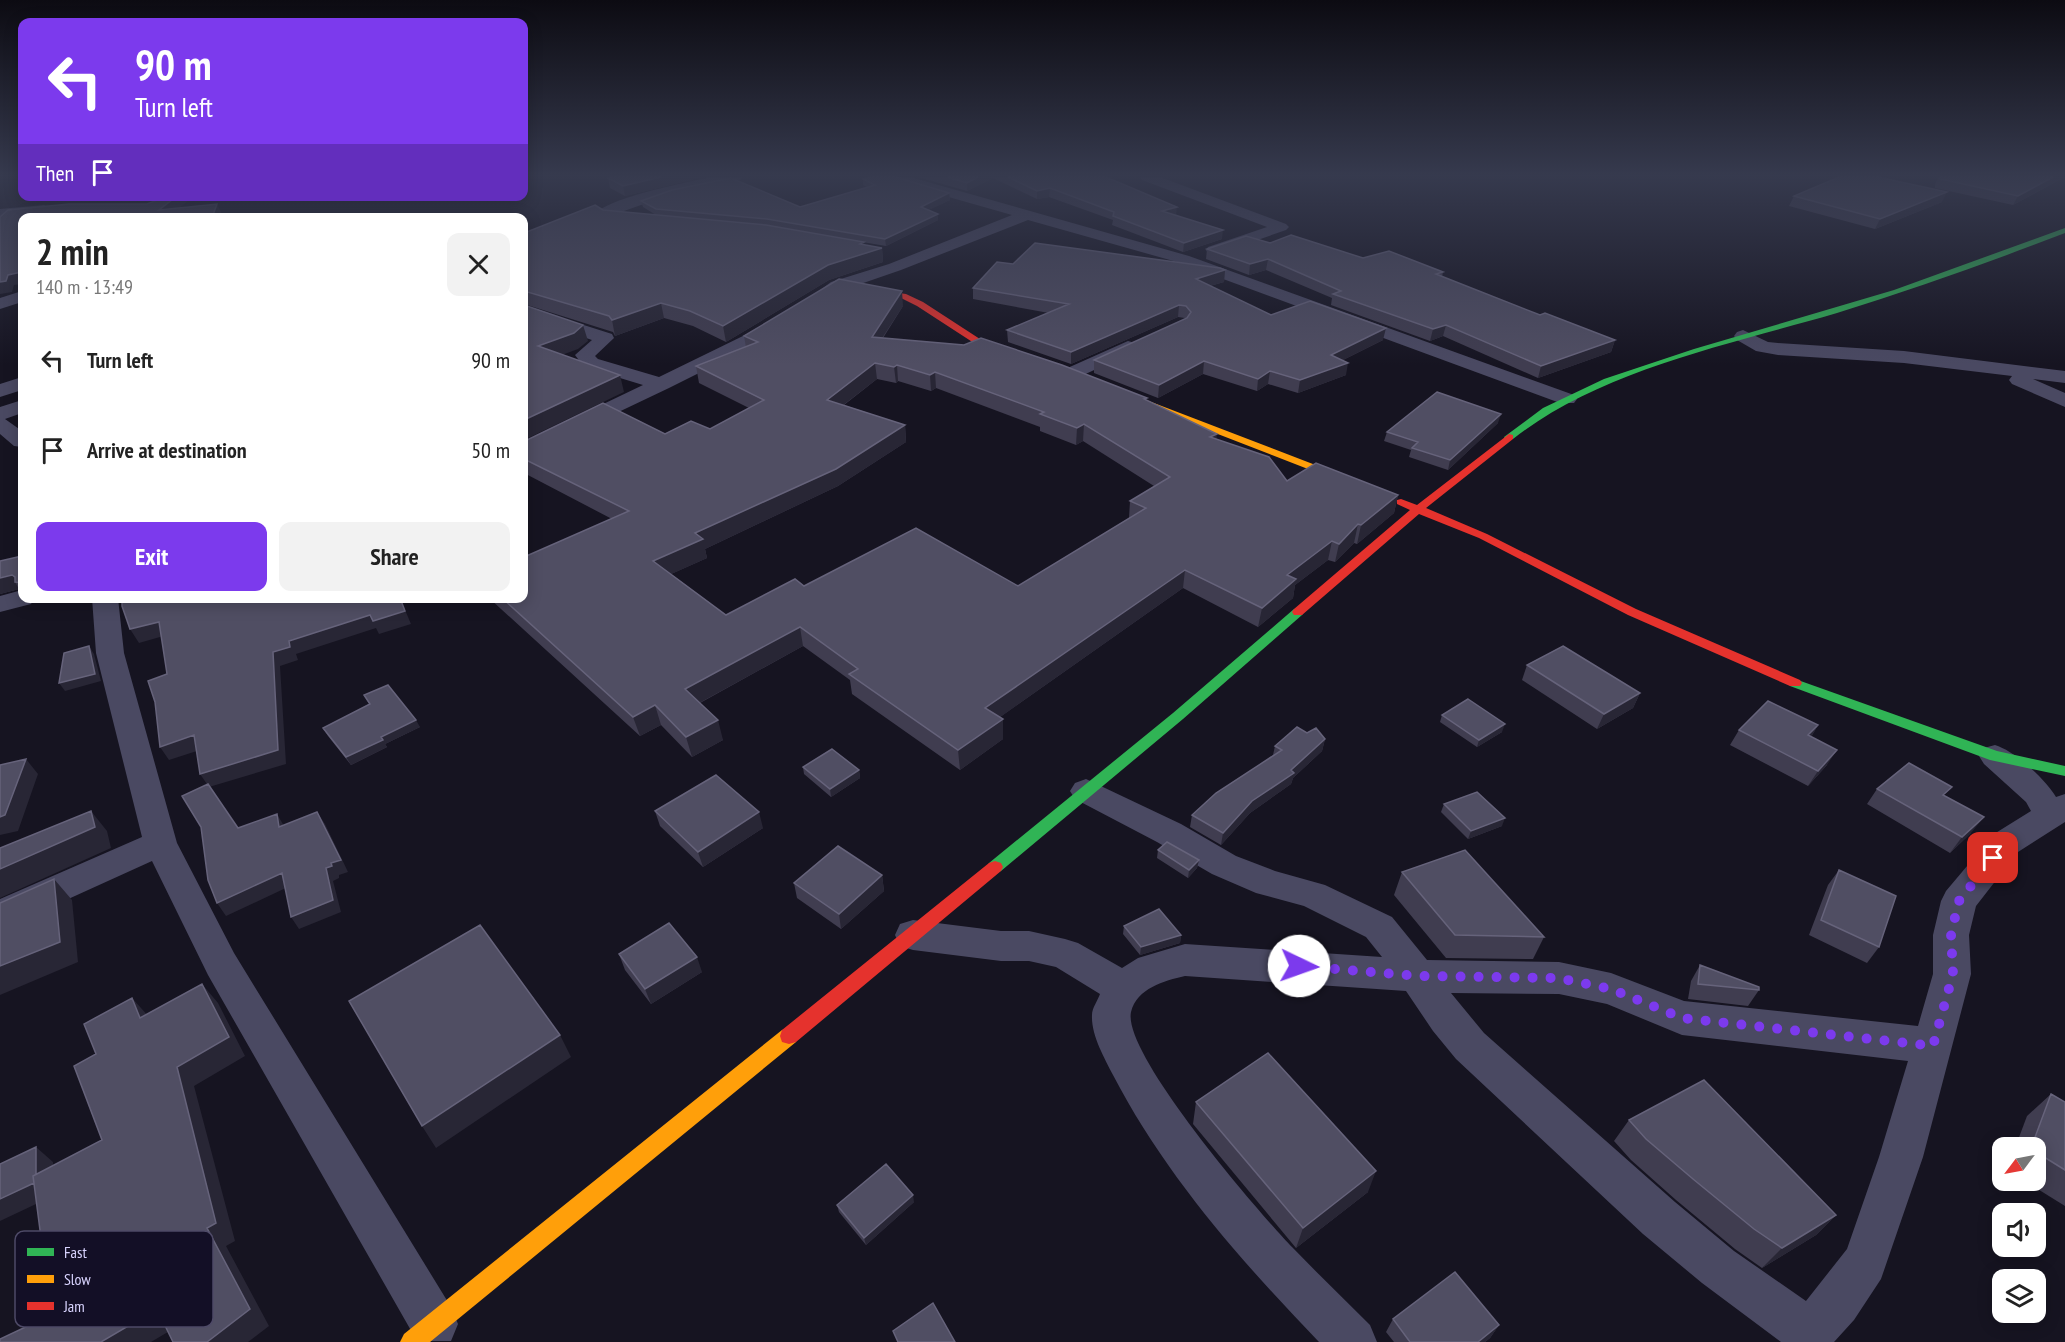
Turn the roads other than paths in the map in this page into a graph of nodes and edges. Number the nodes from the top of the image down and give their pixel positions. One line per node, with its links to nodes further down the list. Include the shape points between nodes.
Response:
1 (963, 240): 6 (street)
2 (1114, 240): 7 (street)
3 (1242, 240): 7 (street)
4 (2038, 240): 12 (street, via 1896,291)
5 (882, 252): 6 (street)
6 (913, 259): 8 (street)
7 (1183, 259): 23 (street)
8 (837, 286): 14 (street, via 903,296 980,343); 20 (street, via 752,339)
9 (18, 297): 10 (street)
10 (0, 304)
11 (528, 312): 20 (street, via 605,338 584,356 591,363)
12 (1743, 336): 15 (street, via 1763,347 1778,349); 23 (street, via 1607,380)
13 (1146, 339): 16 (street)
14 (1025, 358)
15 (1989, 366): 17 (street); 24 (street)
16 (1065, 372): 18 (street)
17 (2065, 377)
18 (1092, 382)
19 (18, 384): 21 (street)
20 (662, 384): 29 (street)
21 (0, 391)
22 (1125, 394): 30 (street)
23 (1567, 399): 32 (street, via 1524,424)
24 (2065, 401)
25 (18, 407): 26 (street)
26 (0, 414)
27 (0, 424): 28 (street)
28 (18, 438)
29 (528, 448)
30 (1364, 487)
31 (1385, 496): 32 (street)
32 (1418, 509): 36 (street, via 1483,536 1632,612 1769,674); 38 (street)
33 (18, 599): 35 (street)
34 (105, 603): 40 (street, via 110,653)
35 (0, 604)
36 (1995, 756): 37 (street); 39 (street)
37 (2065, 771)
38 (1086, 791): 42 (street); 43 (street, via 1224,865 1355,913 1379,927)
39 (2058, 811): 45 (street, via 2006,843 1959,901 1951,934 1953,974)
40 (160, 843): 41 (street); 46 (street, via 221,964)
41 (0, 915)
42 (913, 935): 44 (street, via 1029,946 1065,954); 46 (street)
43 (1418, 976): 44 (street, via 1185,960 1151,969); 45 (street, via 1558,978 1611,989 1682,1018); 47 (street, via 1470,1046 1659,1218)
44 (1122, 987): 48 (street, via 1111,1014 1118,1045 1148,1099 1190,1160 1274,1262)
45 (1933, 1046): 47 (street, via 1865,1263)
46 (423, 1333)
47 (1807, 1337)
48 (1353, 1342)

